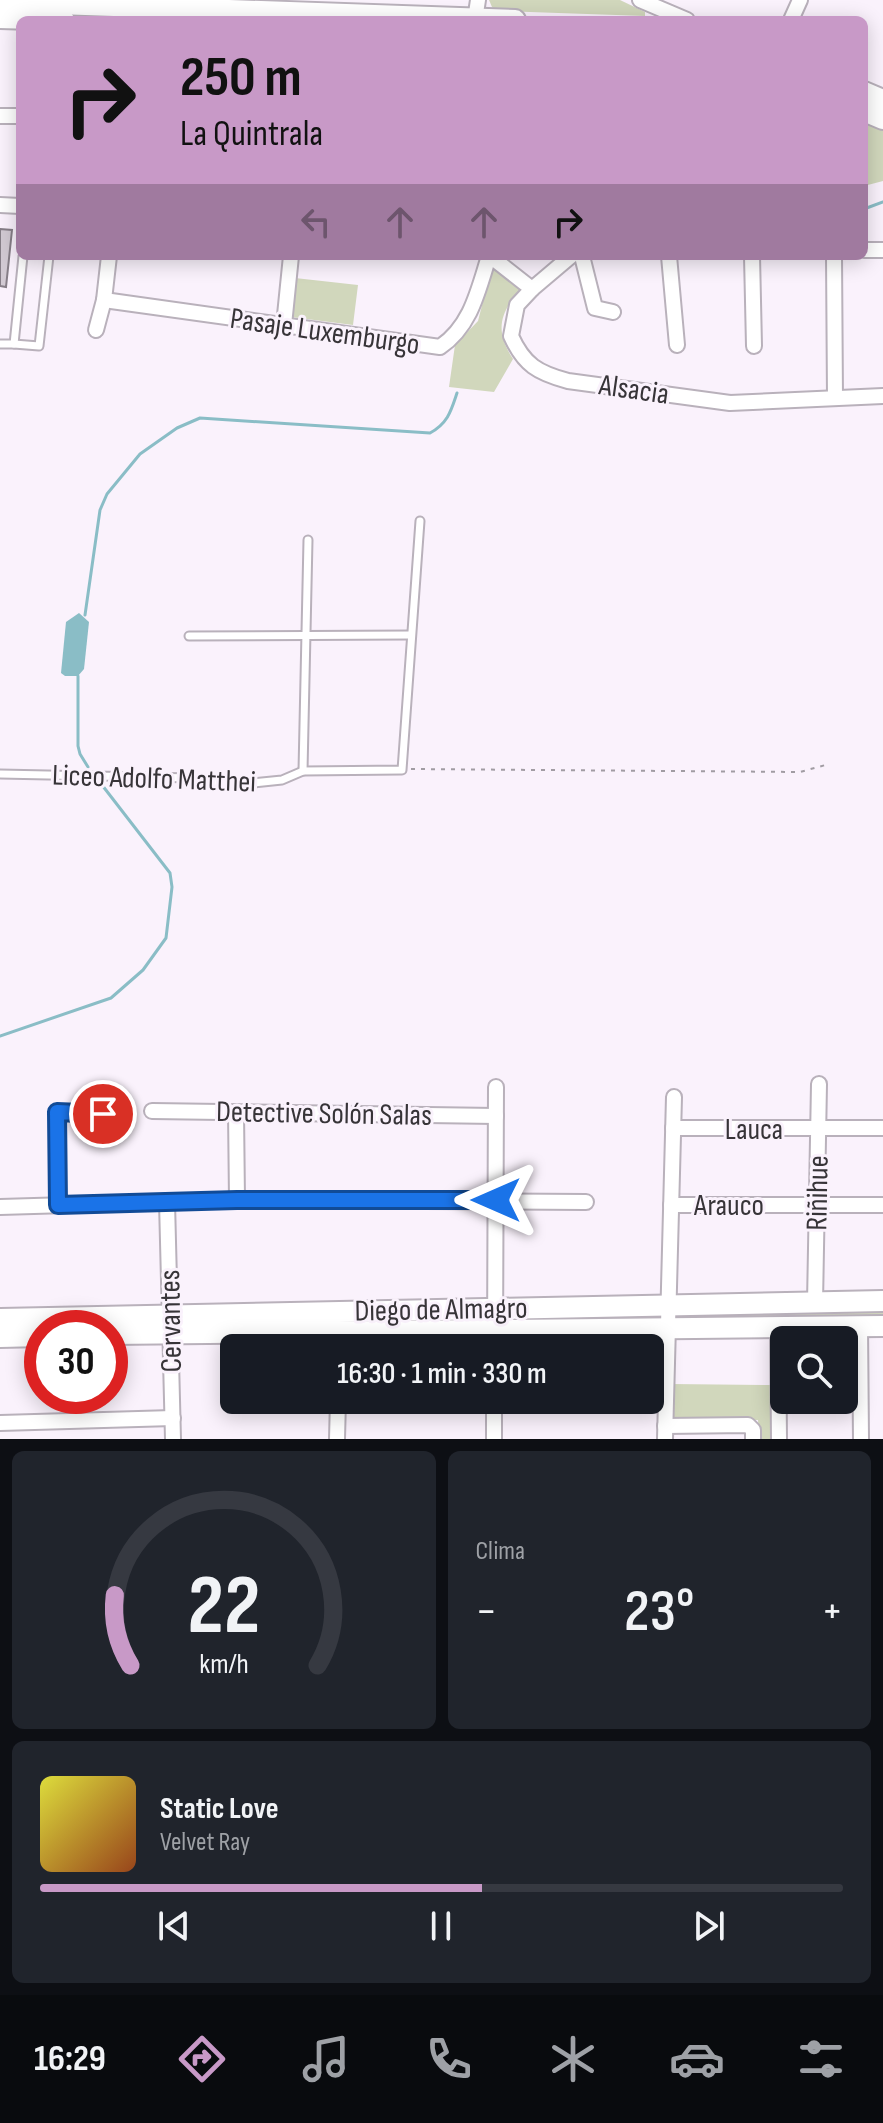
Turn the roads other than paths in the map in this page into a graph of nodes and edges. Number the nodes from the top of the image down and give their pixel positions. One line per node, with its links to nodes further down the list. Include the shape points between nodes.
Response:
1 (640, 0): 5 (street)
2 (0, 2): 3 (main road)
3 (47, 11): 4 (main road); 6 (main road)
4 (285, 16)
5 (678, 16)
6 (0, 18)
7 (23, 260): 24 (lane)
8 (49, 260): 24 (lane, via 39,346)
9 (109, 260): 19 (street)
10 (291, 260): 21 (street)
11 (488, 260): 21 (street, Pasaje Luxemburgo, via 473,310 440,347)
12 (494, 260): 18 (street)
13 (566, 260): 18 (street)
14 (583, 260): 20 (street, via 595,308)
15 (669, 260): 25 (street)
16 (752, 260): 26 (street)
17 (834, 260): 28 (street)
18 (532, 289): 28 (street, Alsacia, via 517,305 511,336 525,360 542,374 730,403)
19 (104, 300): 21 (street, Pasaje Luxemburgo); 22 (street)
20 (613, 312)
21 (284, 325)
22 (96, 330)
23 (0, 344): 24 (lane)
24 (14, 344)
25 (677, 345)
26 (754, 346)
27 (883, 396): 28 (street, Alsacia)
28 (835, 398)
29 (420, 521): 32 (lane)
30 (308, 540): 31 (lane)
31 (306, 634): 32 (lane); 33 (lane); 34 (lane)
32 (411, 635): 34 (lane, Liceo Adolfo Matthei, via 402,770)
33 (189, 636)
34 (303, 771): 35 (lane, Liceo Adolfo Matthei, via 282,780 233,785 192,778)
35 (0, 774)
36 (819, 1084): 45 (street, Riñihue)
37 (496, 1087): 42 (street)
38 (674, 1097): 43 (street)
39 (152, 1111): 40 (street, Detective Solón Salas)
40 (236, 1112): 42 (street, Detective Solón Salas); 46 (street)
41 (103, 1114): 50 (street, via 57,1112)
42 (496, 1116): 47 (street)
43 (673, 1128): 45 (street, Lauca); 51 (street)
44 (883, 1128): 45 (street, Lauca)
45 (818, 1129): 52 (street, Riñihue)
46 (237, 1200): 47 (street); 48 (street)
47 (496, 1200): 49 (street); 59 (street)
48 (167, 1202): 50 (street); 61 (street, Cervantes)
49 (586, 1202)
50 (58, 1205): 54 (street)
51 (671, 1205): 52 (street, Arauco); 57 (street)
52 (817, 1205): 53 (street, Arauco); 56 (street, Riñihue)
53 (883, 1205)
54 (0, 1207)
55 (883, 1301): 56 (main road, Diego de Almagro)
56 (815, 1303): 57 (main road, Diego de Almagro)
57 (668, 1305): 58 (main road, Diego de Almagro); 65 (street)
58 (546, 1307): 59 (main road, Diego de Almagro); 66 (main road)
59 (495, 1308): 67 (main road, Diego de Almagro); 70 (street)
60 (0, 1319): 61 (main road, Diego de Almagro)
61 (171, 1324): 67 (main road, Diego de Almagro); 68 (main road, Diego de Almagro); 77 (street, Cervantes)
62 (860, 1326): 63 (main road, Diego de Almagro); 85 (street)
63 (883, 1326)
64 (770, 1327): 65 (main road, Diego de Almagro)
65 (668, 1328): 66 (main road, Diego de Almagro); 79 (street)
66 (547, 1329): 71 (main road, Diego de Almagro)
67 (339, 1330): 69 (main road, Diego de Almagro)
68 (128, 1331)
69 (408, 1334)
70 (495, 1334)
71 (521, 1334)
72 (24, 1336): 73 (main road)
73 (0, 1337)
74 (338, 1414): 81 (street)
75 (494, 1414): 82 (street)
76 (779, 1414): 84 (street)
77 (173, 1418): 78 (street); 80 (street, Cervantes)
78 (0, 1423)
79 (665, 1433): 83 (street, via 748,1425)
80 (173, 1439)
81 (337, 1439)
82 (494, 1439)
83 (753, 1439)
84 (779, 1439)
85 (861, 1439)

